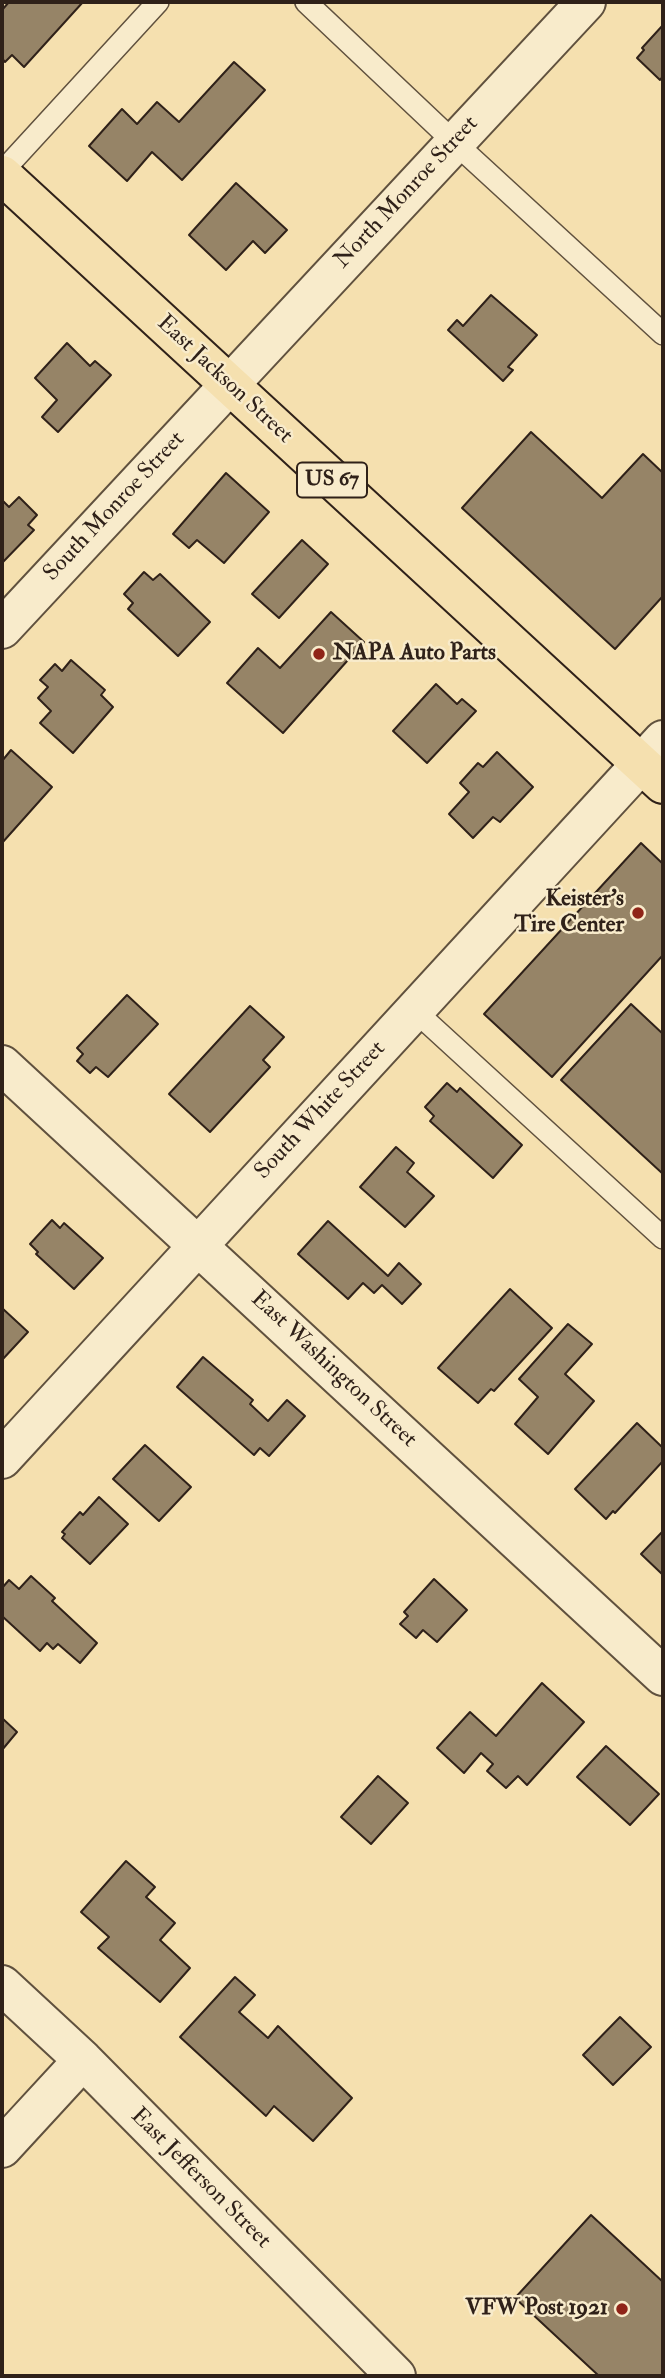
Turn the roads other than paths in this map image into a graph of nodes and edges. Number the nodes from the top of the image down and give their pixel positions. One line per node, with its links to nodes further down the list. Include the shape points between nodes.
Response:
1 (158, 2): 5 (lane)
2 (306, 2): 4 (lane)
3 (586, 2): 4 (street, North Monroe Street)
4 (454, 142): 6 (lane); 7 (street, North Monroe Street)
5 (2, 174): 7 (highway, East Jackson Street / US 67)
6 (663, 334)
7 (228, 384): 8 (street, South Monroe Street); 9 (highway, East Jackson Street / US 67)
8 (2, 629)
9 (656, 762): 10 (street, South White Street)
10 (414, 1010): 12 (lane); 13 (street, South White Street)
11 (2, 1065): 13 (street, East Washington Street)
12 (663, 1238)
13 (198, 1244): 14 (street, South White Street); 15 (street, East Washington Street)
14 (2, 1459)
15 (663, 1676)
16 (2, 1985): 17 (street, East Jefferson Street)
17 (83, 2060): 18 (street); 19 (street, East Jefferson Street)
18 (2, 2148)
19 (396, 2376)

